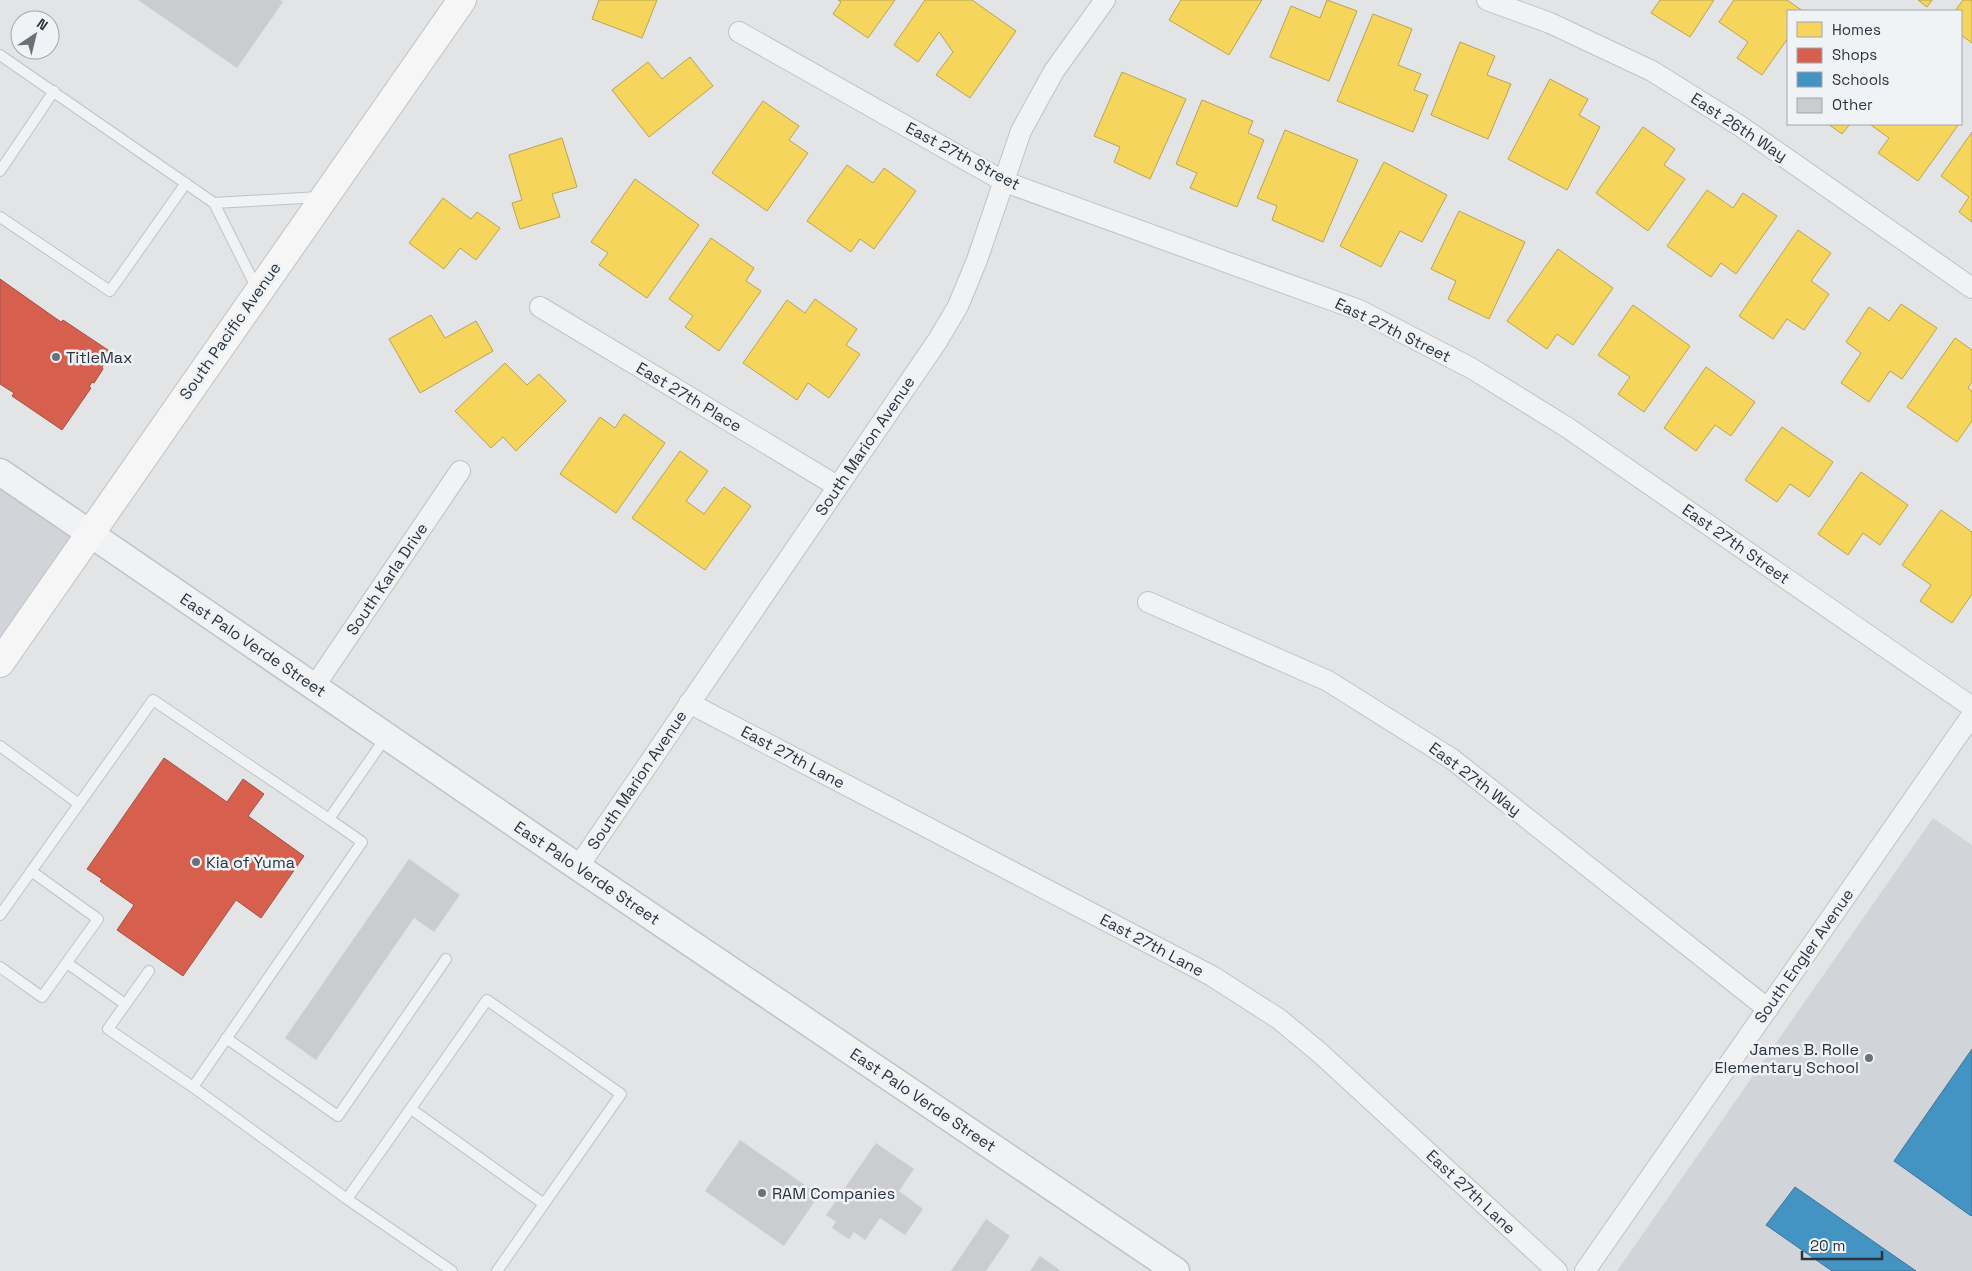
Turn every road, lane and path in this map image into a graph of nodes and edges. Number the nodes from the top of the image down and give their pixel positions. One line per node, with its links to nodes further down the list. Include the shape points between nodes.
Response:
1 (462, 0): 10 (main road, South Pacific Avenue)
2 (1105, 0): 8 (street, South Marion Avenue, via 1054,71 1021,131)
3 (1487, 0): 13 (street, East 26th Way, via 1550,23 1652,71 1740,126)
4 (739, 32): 8 (street, East 27th Street)
5 (0, 55): 6 (lane)
6 (54, 91): 7 (lane); 9 (lane)
7 (0, 171)
8 (1005, 182): 18 (street, South Marion Avenue, via 958,306); 24 (street, East 27th Street, via 1359,310 1471,368 1568,428)
9 (186, 183): 11 (lane); 12 (lane, via 110,291)
10 (324, 197): 11 (lane); 14 (main road, South Pacific Avenue)
11 (214, 202): 14 (lane)
12 (0, 216)
13 (1972, 288)
14 (258, 292): 19 (main road, South Pacific Avenue)
15 (540, 307): 18 (street, East 27th Place)
16 (460, 471): 22 (street, South Karla Drive)
17 (0, 472): 19 (street, East Palo Verde Street)
18 (837, 486): 23 (street, South Marion Avenue)
19 (89, 535): 21 (main road, South Pacific Avenue); 22 (street, East Palo Verde Street)
20 (1148, 602): 38 (street, East 27th Way, via 1328,681 1452,759)
21 (0, 663)
22 (314, 687): 26 (street, East Palo Verde Street)
23 (689, 703): 30 (street, South Marion Avenue); 47 (street, East 27th Lane, via 1212,976 1279,1019)
24 (1972, 707)
25 (1972, 715): 38 (street, South Engler Avenue)
26 (386, 736): 29 (lane); 30 (street, East Palo Verde Street)
27 (0, 746): 28 (lane)
28 (79, 804): 29 (lane, via 153,700); 31 (lane)
29 (329, 819): 39 (lane, via 362,842)
30 (578, 867): 46 (street, East Palo Verde Street)
31 (31, 871): 32 (lane); 34 (lane, via 98,919)
32 (0, 915)
33 (446, 959): 39 (lane, via 338,1116)
34 (67, 963): 35 (lane, via 42,996); 37 (lane)
35 (0, 967)
36 (148, 971): 37 (lane)
37 (126, 1004): 40 (lane, via 108,1029)
38 (1768, 1009): 48 (street, South Engler Avenue)
39 (226, 1038): 40 (lane)
40 (193, 1087): 42 (lane)
41 (411, 1109): 42 (lane); 43 (lane); 43 (lane, via 487,1000 622,1094)
42 (347, 1199): 44 (lane)
43 (544, 1204): 45 (lane)
44 (452, 1271)
45 (497, 1271)
46 (1176, 1271)
47 (1557, 1271)
48 (1585, 1271)

